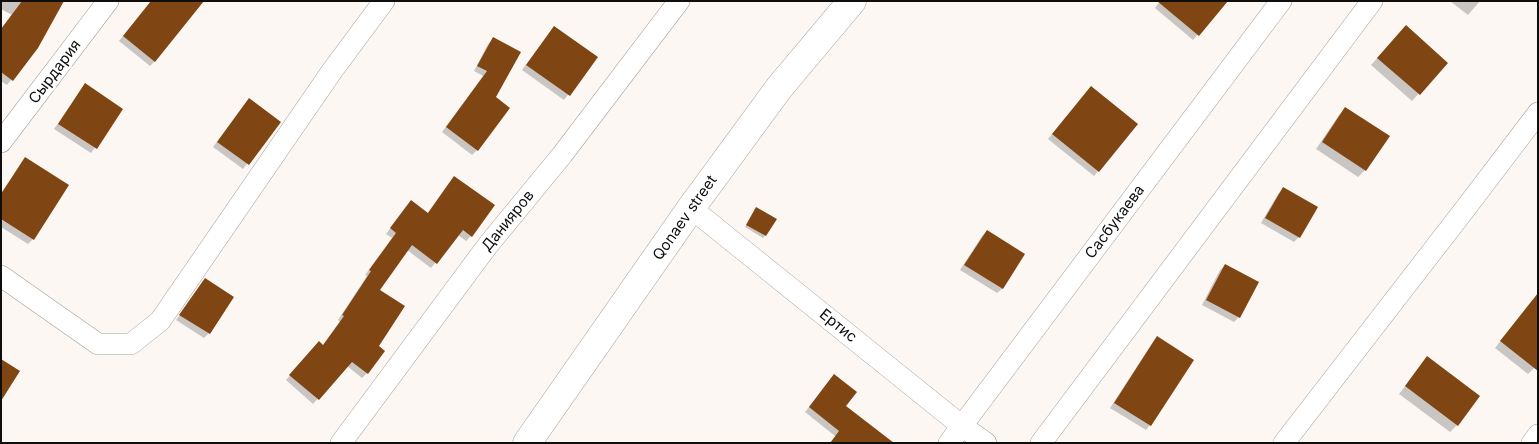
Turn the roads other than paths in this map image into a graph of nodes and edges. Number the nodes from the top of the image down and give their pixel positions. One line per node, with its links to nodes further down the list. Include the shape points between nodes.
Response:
1 (108, 1): 8 (street, Сырдария)
2 (384, 1): 10 (street, via 160,321 131,344 98,344)
3 (679, 1): 13 (street, Данияров, via 562,155 488,245)
4 (852, 1): 9 (main road, Qonaev street, via 779,88)
5 (1281, 1): 11 (street, Сасбукаева)
6 (1372, 1): 17 (street)
7 (1538, 113): 18 (street)
8 (1, 142)
9 (691, 208): 11 (street, Ертис); 14 (main road, Qonaev street)
10 (1, 276)
11 (962, 426): 15 (street, Сасбукаева); 16 (street, Ертис)
12 (1538, 435): 19 (street)
13 (341, 443)
14 (527, 443)
15 (949, 443)
16 (986, 443)
17 (1041, 443)
18 (1284, 443)
19 (1532, 443)

